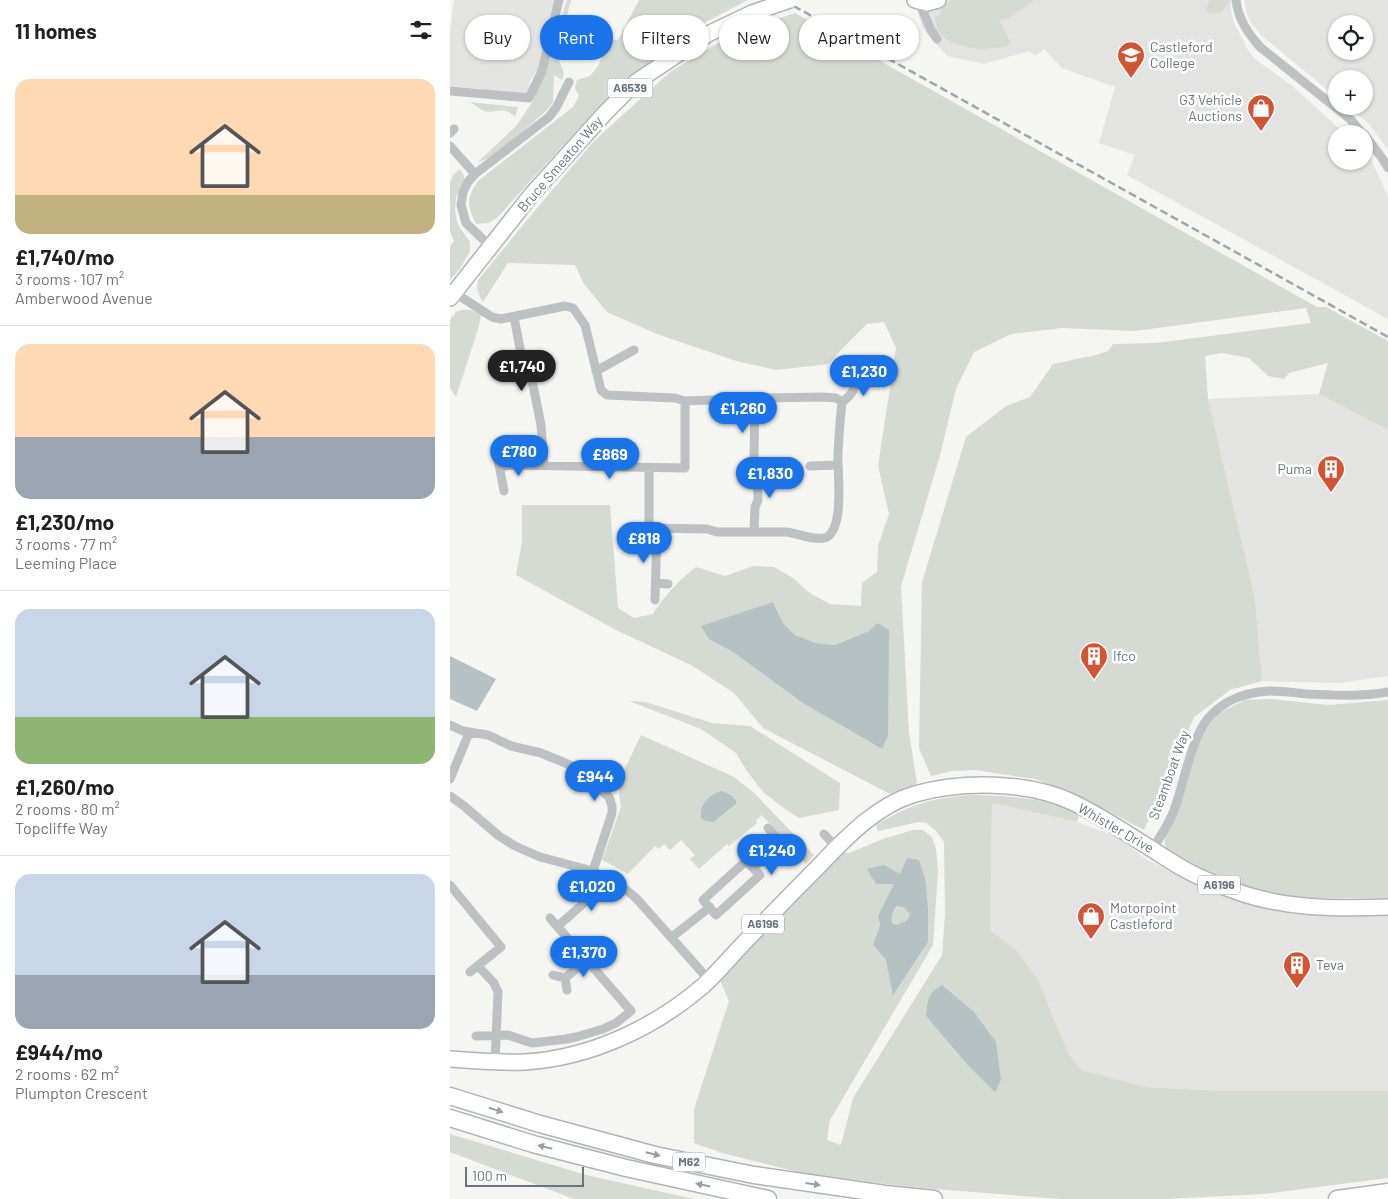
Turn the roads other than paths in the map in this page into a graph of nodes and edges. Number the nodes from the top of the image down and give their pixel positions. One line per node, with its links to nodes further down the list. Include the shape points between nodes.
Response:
1 (559, 0): 7 (street, via 542,71 529,98)
2 (790, 0): 13 (main road, Bruce Smeaton Way / A6539, bridge, via 752,13 708,34 636,82 587,132)
3 (1236, 0): 8 (street, via 1241,21 1260,47)
4 (926, 1): 5 (street, via 928,21)
5 (936, 39)
6 (569, 82): 12 (street, via 549,117)
7 (450, 91)
8 (1356, 125)
9 (450, 146): 12 (street)
10 (1373, 146): 11 (street)
11 (1388, 168)
12 (476, 174): 13 (street, via 462,192 462,213 466,223)
13 (490, 246): 14 (main road, Bruce Smeaton Way / A6539)
14 (452, 295): 15 (street, via 492,317)
15 (514, 317): 17 (street, via 565,306 573,308 585,325); 24 (street, via 541,425)
16 (634, 350): 17 (street)
17 (596, 371): 20 (street, via 601,390 607,395)
18 (856, 375): 21 (street, via 853,393)
19 (755, 398): 20 (street); 21 (street, via 822,397); 30 (street, via 754,457 758,500 754,507)
20 (685, 401): 27 (street, via 685,468)
21 (842, 402): 23 (street)
22 (498, 454): 26 (street)
23 (838, 465): 25 (street); 30 (street, via 839,501 835,526 829,536 819,539 795,533)
24 (540, 466): 26 (street); 27 (street)
25 (810, 466)
26 (500, 467): 28 (street)
27 (649, 468): 29 (street, via 649,528)
28 (504, 491)
29 (657, 528): 30 (street); 31 (street)
30 (754, 532)
31 (656, 583): 32 (street); 33 (street)
32 (668, 584)
33 (655, 600)
34 (1388, 692): 43 (street, Steamboat Way, via 1345,695 1271,691 1246,694 1227,702 1206,721 1200,732 1172,813)
35 (450, 725): 36 (street)
36 (469, 733): 37 (street); 46 (street, via 488,735 511,746 556,758 608,797 612,813)
37 (450, 779)
38 (450, 796): 46 (street, via 515,846 540,857)
39 (768, 828): 41 (street)
40 (824, 834): 42 (street)
41 (781, 842): 44 (street); 45 (street)
42 (837, 848): 43 (main road, Whistler Drive / A6196, via 879,812 912,795 958,786 1007,786 1039,791 1069,801); 59 (main road, Whistler Drive / A6196)
43 (1152, 849): 50 (main road, Whistler Drive / A6196, via 1184,869 1253,897 1311,907)
44 (796, 858)
45 (753, 868): 49 (street, via 746,861 703,900); 49 (street, via 760,875 716,914)
46 (593, 871): 47 (street)
47 (611, 879): 52 (street); 53 (street, via 636,898)
48 (450, 885): 55 (street, via 501,947)
49 (710, 907): 53 (street)
50 (1388, 907)
51 (550, 918): 52 (street)
52 (558, 926): 54 (street)
53 (672, 937): 59 (street)
54 (587, 960): 58 (street); 61 (street, via 631,1011 616,1023 576,1037 532,1043 514,1036)
55 (478, 966): 56 (street); 61 (street, via 498,992)
56 (470, 972)
57 (553, 975): 58 (street)
58 (565, 978): 60 (street)
59 (709, 980): 64 (main road, Whistler Drive / A6196, via 671,1011 614,1041 552,1059)
60 (567, 990)
61 (496, 1035): 62 (street); 64 (street)
62 (476, 1036)
63 (450, 1059): 64 (main road, Whistler Drive / A6196)
64 (495, 1062)
65 (450, 1096): 69 (highway, M62, one-way to 69, via 655,1155 754,1175)
66 (450, 1118): 68 (highway, M62, one-way to 66, via 626,1168)
67 (1388, 1192): 70 (highway)
68 (768, 1199)
69 (934, 1199)
70 (1337, 1199)

